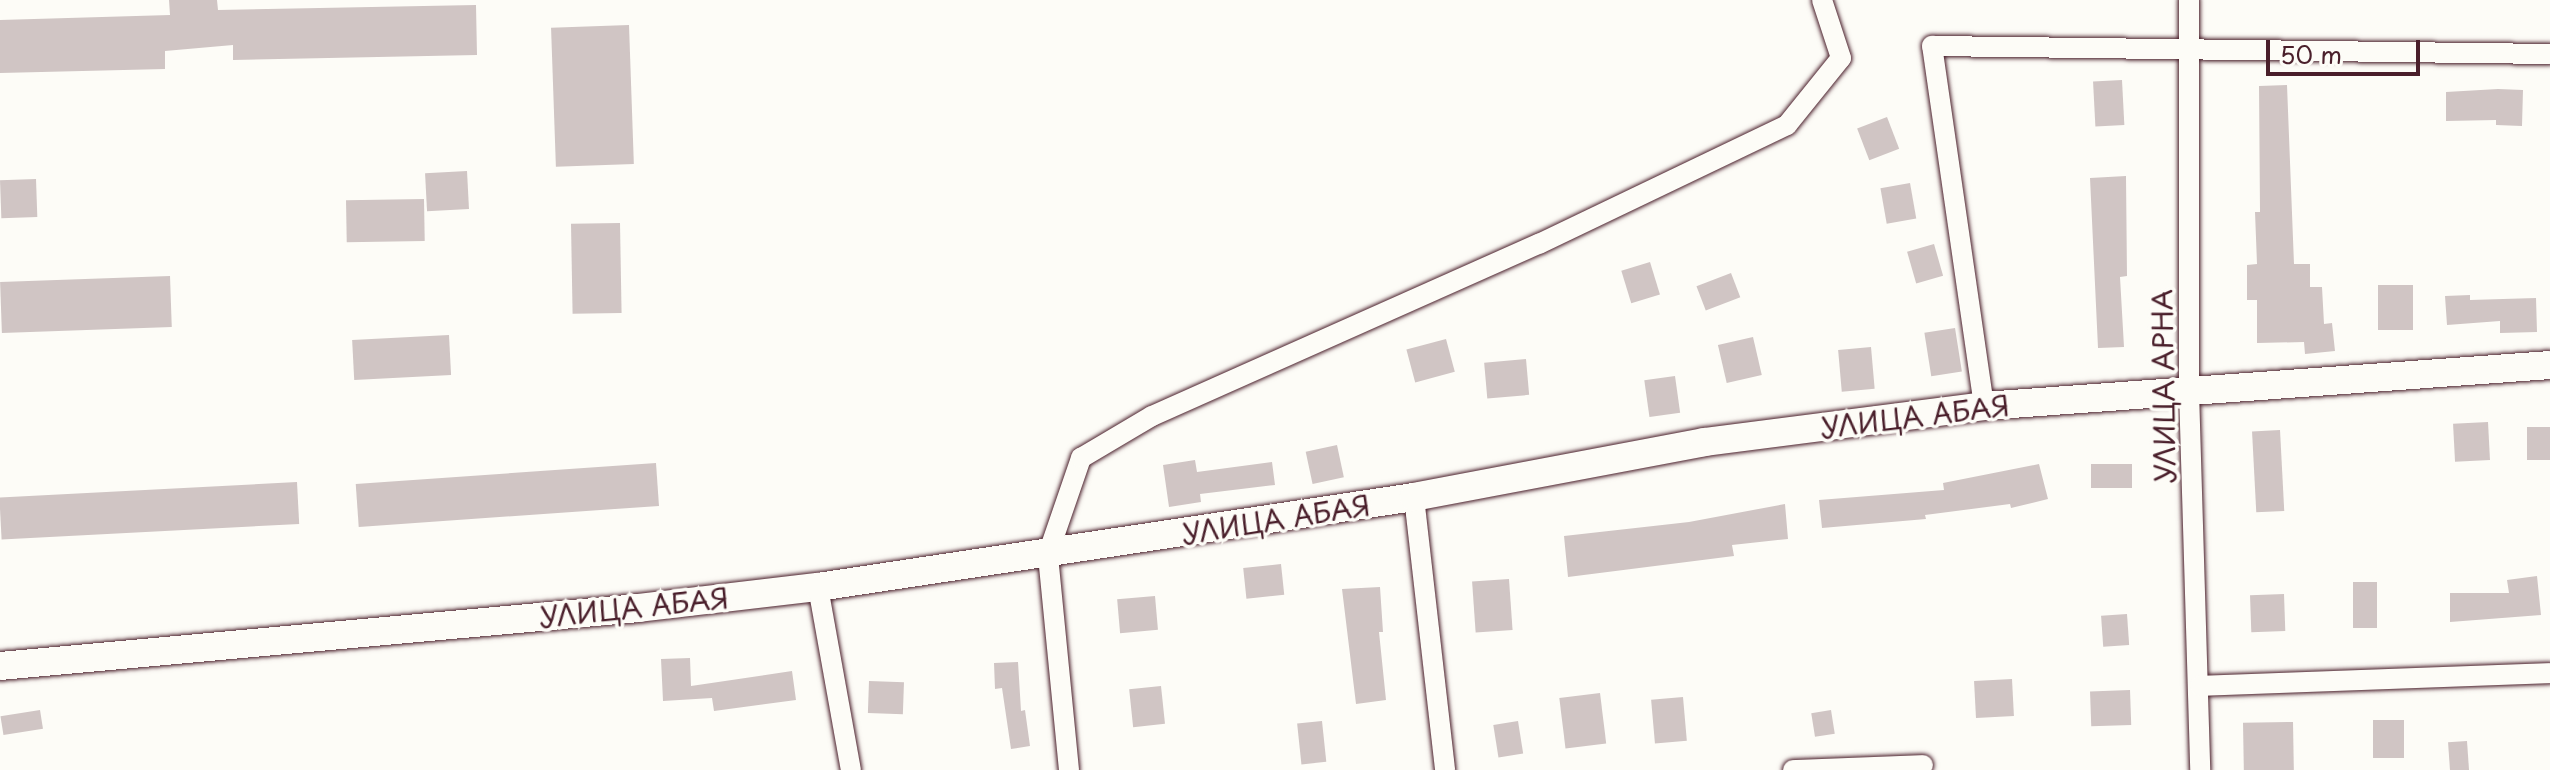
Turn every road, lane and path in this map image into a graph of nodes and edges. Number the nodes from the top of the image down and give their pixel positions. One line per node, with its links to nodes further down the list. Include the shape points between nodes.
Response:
1 (1822, 0): 9 (street, via 1841,58 1787,125 1539,244 1152,416 1081,458)
2 (2189, 0): 3 (street, УЛИЦА АРНА)
3 (2188, 50): 4 (street); 6 (street, УЛИЦА АРНА); 7 (street, via 1932,46)
4 (2550, 54)
5 (2550, 365): 6 (street, УЛИЦА АБАЯ)
6 (2189, 391): 7 (street, УЛИЦА АБАЯ); 13 (street, УЛИЦА АРНА)
7 (1984, 406): 8 (street, УЛИЦА АБАЯ, via 1704,442)
8 (1414, 497): 9 (street, УЛИЦА АБАЯ); 17 (street)
9 (1048, 554): 10 (street, УЛИЦА АБАЯ); 16 (street)
10 (818, 587): 11 (street, УЛИЦА АБАЯ); 15 (street)
11 (0, 666)
12 (2550, 673): 13 (street)
13 (2200, 686): 19 (street, УЛИЦА АРНА)
14 (1923, 765): 18 (street)
15 (851, 770)
16 (1069, 770)
17 (1445, 770)
18 (1793, 770)
19 (2200, 770)

